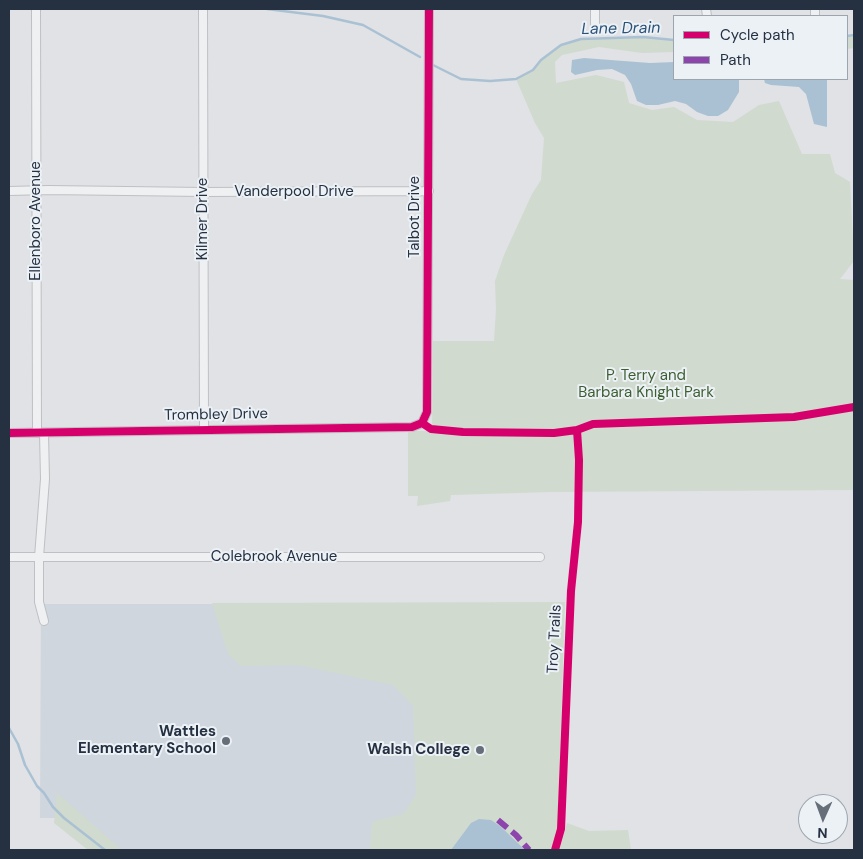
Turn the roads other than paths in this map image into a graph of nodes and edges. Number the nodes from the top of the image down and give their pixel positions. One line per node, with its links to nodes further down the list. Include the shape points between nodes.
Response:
1 (36, 9): 6 (street, Ellenboro Avenue)
2 (203, 9): 9 (street, Kilmer Drive)
3 (429, 9): 8 (street, Talbot Drive)
4 (595, 9): 5 (street)
5 (595, 24)
6 (36, 190): 7 (street, Vanderpool Drive); 9 (street, Vanderpool Drive); 13 (street, Ellenboro Avenue)
7 (9, 191)
8 (429, 191): 9 (street, Vanderpool Drive); 10 (street, Talbot Drive, via 427,412)
9 (203, 192): 11 (street, Kilmer Drive)
10 (422, 423): 11 (street, Trombley Drive, via 412,427)
11 (204, 429): 13 (street, Trombley Drive)
12 (9, 433): 13 (street, Trombley Drive)
13 (40, 433): 15 (street, Ellenboro Avenue, via 45,479)
14 (9, 557): 15 (street, Colebrook Avenue)
15 (39, 557): 16 (street, Colebrook Avenue); 17 (street, Ellenboro Avenue, via 39,602)
16 (540, 557)
17 (44, 620)

